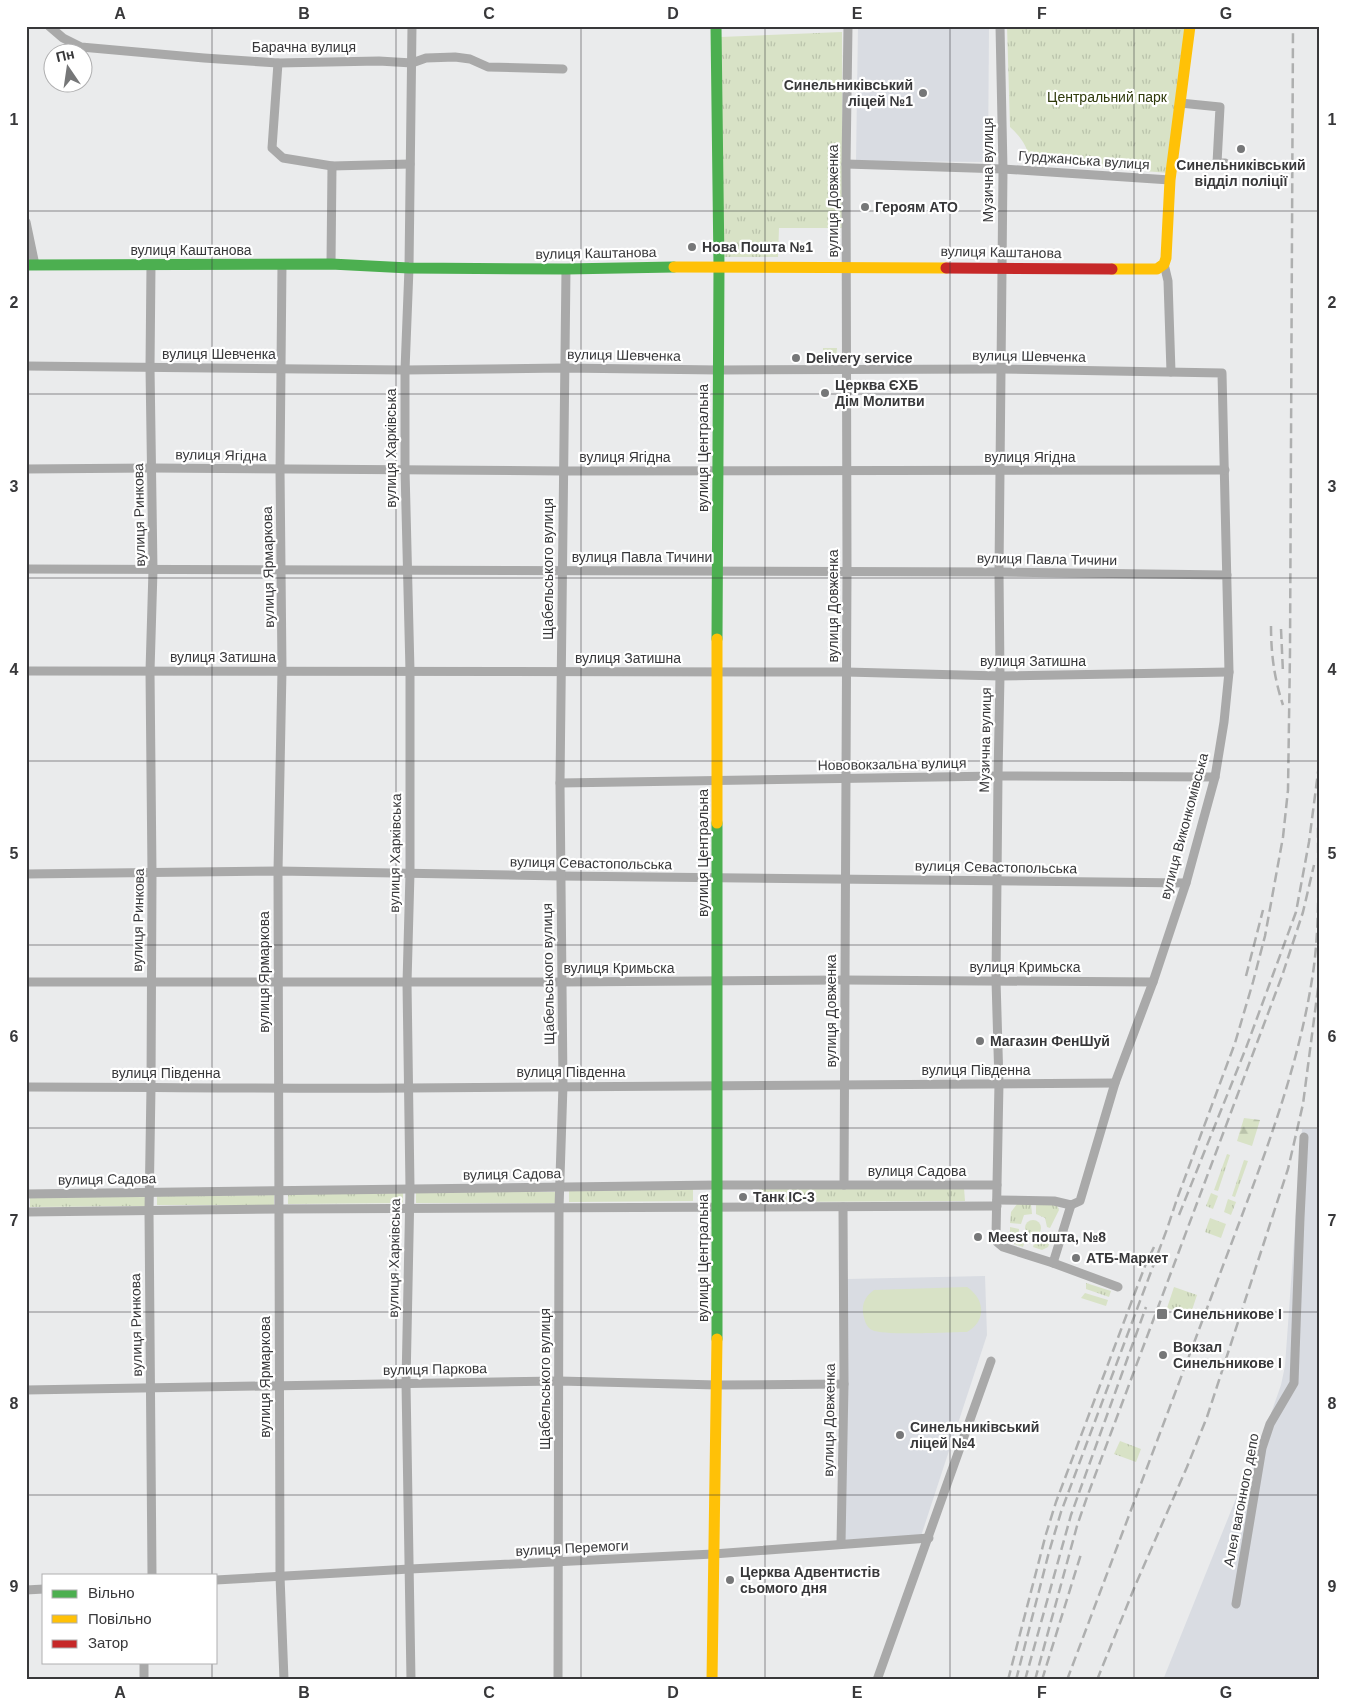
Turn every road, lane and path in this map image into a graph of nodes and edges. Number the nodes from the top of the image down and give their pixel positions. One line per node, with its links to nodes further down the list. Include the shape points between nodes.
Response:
1 (49, 26): 7 (street, Барачна вулиця, via 81,47)
2 (412, 26): 8 (street, вулиця Харківська)
3 (716, 26): 23 (main road, вулиця Центральна)
4 (848, 26): 13 (street, вулиця Довженка)
5 (1000, 26): 15 (street, Музична вулиця)
6 (1190, 26): 10 (main road)
7 (278, 63): 8 (street, Барачна вулиця); 14 (street, via 272,148 283,158)
8 (412, 63): 9 (street, Барачна вулиця, via 426,58 455,57 488,67); 12 (street, вулиця Харківська)
9 (563, 69)
10 (1180, 102): 11 (street, via 1220,107 1217,163); 16 (main road)
11 (1225, 163)
12 (410, 164): 14 (street); 26 (street, вулиця Харківська)
13 (846, 164): 15 (street, Гурджанська вулиця); 24 (street, вулиця Довженка)
14 (332, 166): 20 (street)
15 (1003, 168): 16 (street, Гурджанська вулиця); 25 (street, Музична вулиця)
16 (1170, 180): 18 (main road)
17 (26, 222): 21 (street)
18 (1165, 261): 25 (main road, вулиця Каштанова, via 1157,269 1147,270); 36 (street)
19 (282, 264): 20 (main road, вулиця Каштанова); 22 (main road, вулиця Каштанова); 30 (street, вулиця Ярмаркова)
20 (331, 264): 26 (main road, вулиця Каштанова)
21 (31, 265): 22 (main road, вулиця Каштанова)
22 (151, 265): 29 (street, вулиця Ринкова)
23 (719, 266): 24 (main road, вулиця Каштанова); 27 (main road, вулиця Каштанова); 35 (main road, вулиця Центральна)
24 (847, 266): 25 (main road, вулиця Каштанова); 32 (street, вулиця Довженка)
25 (1001, 267): 33 (street, Музична вулиця)
26 (409, 268): 27 (main road, вулиця Каштанова); 34 (street, вулиця Харківська)
27 (566, 269): 31 (street, Щабельського вулиця)
28 (26, 366): 29 (street, вулиця Шевченка)
29 (150, 367): 30 (street, вулиця Шевченка); 38 (street, вулиця Ринкова)
30 (282, 367): 34 (street, вулиця Шевченка); 41 (street, вулиця Ярмаркова)
31 (564, 368): 34 (street, вулиця Шевченка); 35 (street, вулиця Шевченка); 43 (street, Щабельського вулиця)
32 (848, 369): 33 (street, вулиця Шевченка); 35 (street, вулиця Шевченка); 45 (street, вулиця Довженка)
33 (1000, 369): 36 (street, вулиця Шевченка); 46 (street, Музична вулиця)
34 (405, 370): 40 (street, вулиця Харківська)
35 (719, 370): 44 (main road, вулиця Центральна)
36 (1171, 372): 37 (street, вулиця Шевченка)
37 (1222, 373): 42 (street, вулиця Виконкомівська)
38 (152, 468): 39 (street, вулиця Ягідна); 41 (street, вулиця Ягідна); 48 (street, вулиця Ринкова)
39 (26, 469)
40 (405, 469): 41 (street, вулиця Ягідна); 43 (street, вулиця Ягідна); 50 (street, вулиця Харківська)
41 (280, 470): 49 (street, вулиця Ярмаркова)
42 (1224, 470): 46 (street, вулиця Ягідна); 55 (street, вулиця Виконкомівська)
43 (562, 471): 44 (street, вулиця Ягідна); 51 (street, Щабельського вулиця)
44 (718, 471): 45 (street, вулиця Ягідна); 52 (main road, вулиця Центральна)
45 (847, 471): 46 (street, вулиця Ягідна); 53 (street, вулиця Довженка)
46 (1000, 471): 54 (street, Музична вулиця)
47 (26, 569): 48 (street, вулиця Павла Тичини)
48 (153, 570): 49 (street, вулиця Павла Тичини); 59 (street, вулиця Ринкова)
49 (283, 570): 50 (street, вулиця Павла Тичини); 56 (street, вулиця Ярмаркова)
50 (407, 570): 51 (street, вулиця Павла Тичини); 57 (street, вулиця Харківська)
51 (563, 570): 52 (street, вулиця Павла Тичини); 60 (street, Щабельського вулиця)
52 (717, 571): 53 (street, вулиця Павла Тичини); 61 (main road, вулиця Центральна)
53 (847, 571): 54 (street, вулиця Павла Тичини); 62 (street, вулиця Довженка)
54 (999, 572): 55 (street, вулиця Павла Тичини); 64 (street, Музична вулиця)
55 (1227, 576): 63 (street, вулиця Виконкомівська)
56 (282, 670): 57 (street, вулиця Затишна); 59 (street, вулиця Затишна); 70 (street, вулиця Ярмаркова)
57 (410, 670): 60 (street, вулиця Затишна); 73 (street, вулиця Харківська)
58 (26, 671): 59 (street, вулиця Затишна)
59 (150, 671): 71 (street, вулиця Ринкова)
60 (561, 672): 61 (street, вулиця Затишна); 69 (street, Щабельського вулиця)
61 (718, 672): 62 (street, вулиця Затишна); 68 (main road, вулиця Центральна)
62 (846, 672): 64 (street, вулиця Затишна); 67 (street, вулиця Довженка)
63 (1229, 672): 64 (street, вулиця Затишна); 66 (street, вулиця Виконкомівська)
64 (1000, 676): 65 (street, Музична вулиця)
65 (998, 776): 66 (street, Нововокзальна вулиця); 67 (street, Нововокзальна вулиця); 77 (street, Музична вулиця)
66 (1215, 777): 78 (street, вулиця Виконкомівська)
67 (846, 779): 68 (street, Нововокзальна вулиця); 76 (street, вулиця Довженка)
68 (718, 780): 69 (street, Нововокзальна вулиця); 75 (main road, вулиця Центральна)
69 (560, 783): 74 (street, Щабельського вулиця)
70 (278, 871): 71 (street, вулиця Севастопольська); 73 (street, вулиця Севастопольська); 84 (street, вулиця Ярмаркова)
71 (152, 873): 72 (street, вулиця Севастопольська); 83 (street, вулиця Ринкова)
72 (26, 874)
73 (410, 874): 74 (street, вулиця Севастопольська); 85 (street, вулиця Харківська)
74 (561, 876): 75 (street, вулиця Севастопольська); 86 (street, Щабельського вулиця)
75 (718, 878): 76 (street, вулиця Севастопольська); 81 (main road, вулиця Центральна)
76 (846, 878): 77 (street, вулиця Севастопольська); 79 (street, вулиця Довженка)
77 (997, 880): 78 (street, вулиця Севастопольська); 80 (street, Музична вулиця)
78 (1186, 883): 87 (street, вулиця Виконкомівська)
79 (844, 980): 80 (street, вулиця Кримьска); 81 (street, вулиця Кримьска); 88 (street, вулиця Довженка)
80 (996, 980): 87 (street, вулиця Кримьска); 89 (street, Музична вулиця)
81 (718, 981): 86 (street, вулиця Кримьска); 93 (main road, вулиця Центральна)
82 (26, 982): 83 (street, вулиця Кримьска)
83 (151, 982): 84 (street, вулиця Кримьска); 94 (street, вулиця Ринкова)
84 (278, 982): 85 (street, вулиця Кримьска); 95 (street, вулиця Ярмаркова)
85 (407, 982): 86 (street, вулиця Кримьска); 96 (street, вулиця Харківська)
86 (562, 982): 91 (street, Щабельського вулиця)
87 (1153, 982): 90 (street, вулиця Виконкомівська)
88 (845, 1083): 89 (street, вулиця Південна); 93 (street, вулиця Південна); 100 (street, вулиця Довженка)
89 (999, 1083): 90 (street, вулиця Південна); 98 (street, Музична вулиця)
90 (1115, 1083): 107 (street, вулиця Виконкомівська, via 1080,1202)
91 (563, 1085): 93 (street, вулиця Південна); 96 (street, вулиця Південна); 101 (street, Щабельського вулиця)
92 (26, 1086): 94 (street, вулиця Південна)
93 (718, 1086): 99 (main road, вулиця Центральна)
94 (151, 1087): 95 (street, вулиця Південна); 104 (street, вулиця Ринкова)
95 (278, 1087): 96 (street, вулиця Південна); 103 (street, вулиця Ярмаркова)
96 (408, 1088): 102 (street, вулиця Харківська)
97 (1304, 1137): 135 (street, Алея вагонного депо, via 1294,1383 1270,1424 1262,1448)
98 (998, 1184): 100 (street, вулиця Садова); 106 (street, Музична вулиця)
99 (718, 1185): 100 (street, вулиця Садова); 101 (street, вулиця Садова); 108 (main road, вулиця Центральна)
100 (844, 1185)
101 (559, 1187): 102 (street, вулиця Садова); 111 (street, Щабельського вулиця)
102 (410, 1188): 103 (street, вулиця Садова); 110 (street, вулиця Харківська)
103 (279, 1190): 104 (street, вулиця Садова); 112 (street, вулиця Ярмаркова)
104 (148, 1192): 105 (street, вулиця Садова); 113 (street, вулиця Ринкова)
105 (26, 1194)
106 (997, 1203): 107 (street, via 1054,1201); 109 (street); 115 (street, Музична вулиця, via 997,1242 1003,1247)
107 (1071, 1205): 115 (street, вулиця Виконкомівська)
108 (717, 1207): 109 (street); 111 (street); 121 (main road, вулиця Центральна)
109 (843, 1207): 120 (street, вулиця Довженка)
110 (409, 1208): 111 (street); 112 (street); 119 (street, вулиця Харківська)
111 (559, 1208): 118 (street, Щабельського вулиця)
112 (279, 1209): 113 (street); 122 (street, вулиця Ярмаркова)
113 (148, 1211): 114 (street); 123 (street, вулиця Ринкова)
114 (26, 1212)
115 (1052, 1263): 116 (street)
116 (1118, 1287)
117 (991, 1361): 125 (street)
118 (559, 1382): 119 (street, вулиця Паркова); 121 (street, вулиця Паркова); 128 (street, Щабельського вулиця)
119 (406, 1383): 122 (street, вулиця Паркова); 129 (street, вулиця Харківська)
120 (844, 1384): 121 (street, вулиця Паркова); 126 (street, вулиця Довженка)
121 (717, 1385): 127 (main road, вулиця Центральна)
122 (279, 1386): 123 (street, вулиця Паркова); 131 (street, вулиця Ярмаркова)
123 (150, 1388): 124 (street, вулиця Паркова); 130 (street, вулиця Ринкова)
124 (26, 1390)
125 (929, 1538): 126 (street, вулиця Перемоги); 142 (street)
126 (841, 1544): 127 (street, вулиця Перемоги)
127 (713, 1554): 128 (street, вулиця Перемоги); 141 (main road, вулиця Центральна)
128 (559, 1562): 129 (street, вулиця Перемоги); 140 (street, Щабельського вулиця)
129 (410, 1569): 131 (street, вулиця Перемоги); 139 (street, вулиця Харківська)
130 (152, 1574)
131 (280, 1576): 132 (street, вулиця Перемоги); 138 (street, вулиця Ярмаркова)
132 (218, 1580)
133 (42, 1589): 134 (street)
134 (26, 1590)
135 (1236, 1604)
136 (144, 1664): 137 (street)
137 (144, 1680)
138 (284, 1680)
139 (411, 1680)
140 (558, 1680)
141 (712, 1680)
142 (878, 1680)

